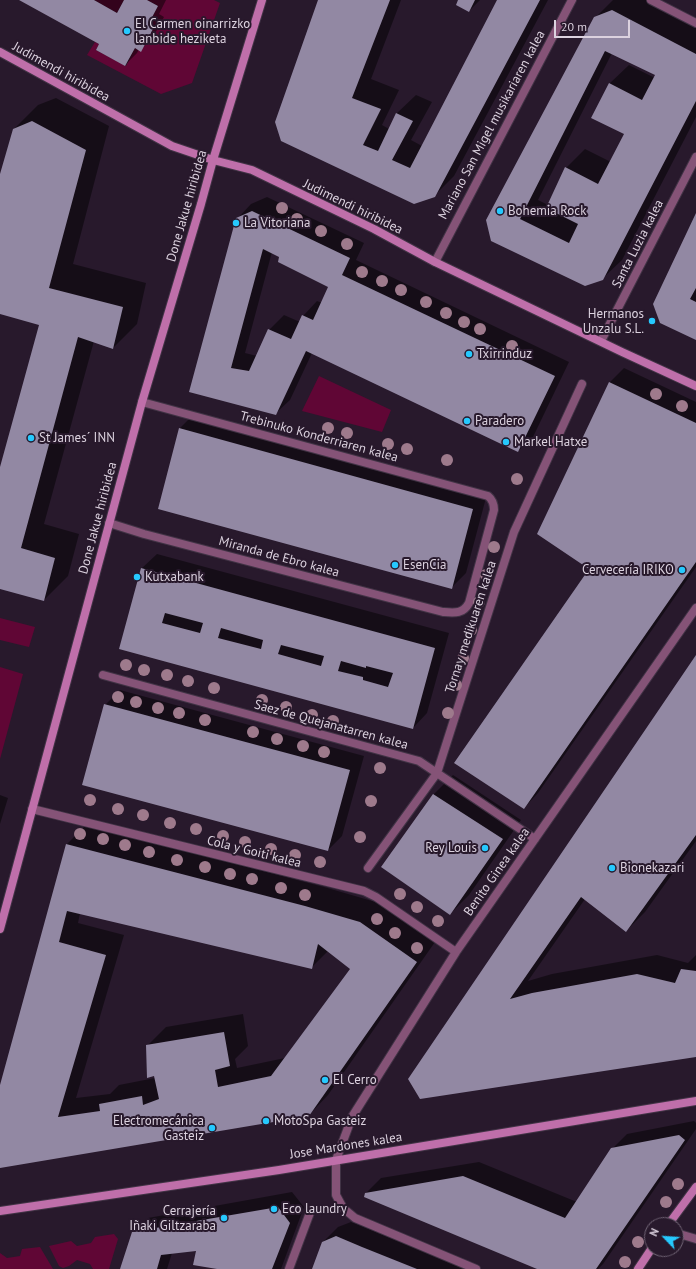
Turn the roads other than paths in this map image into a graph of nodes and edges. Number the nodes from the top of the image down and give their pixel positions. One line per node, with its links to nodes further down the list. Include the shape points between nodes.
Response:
1 (262, 0): 7 (main road, Done Jakue hiribidea)
2 (572, 0): 8 (street, Mariano San Migel musikariaren kalea)
3 (651, 0): 4 (street)
4 (696, 23)
5 (0, 52): 7 (main road, Judimendi hiribidea, via 172,146)
6 (696, 157): 9 (street, Santa Luzia kalea)
7 (212, 160): 8 (main road, Judimendi hiribidea, via 252,170 374,229); 12 (main road, Done Jakue hiribidea)
8 (435, 262): 9 (main road, Judimendi hiribidea)
9 (601, 341): 11 (main road, Judimendi hiribidea)
10 (582, 384): 18 (street, Tornay medikuaren kalea, via 514,532)
11 (696, 386)
12 (142, 402): 13 (street, Trebinuko Konderriaren kalea); 14 (main road, Done Jakue hiribidea)
13 (488, 496): 16 (street, Tornay medikuaren kalea, via 492,499 494,510 469,603 457,613)
14 (109, 523): 16 (street, Miranda de Ebro kalea); 19 (main road, Done Jakue hiribidea)
15 (696, 608): 20 (street, Benito Ginea kalea)
16 (443, 612)
17 (103, 675): 18 (street, Saez de Quejanatarren kalea, via 419,761)
18 (437, 773): 20 (street, Saez de Quejanatarren kalea); 21 (street, Tornay medikuaren kalea)
19 (32, 809): 22 (main road, Done Jakue hiribidea); 23 (street, Cola y Goiti kalea, via 364,891)
20 (535, 839): 23 (street, Benito Ginea kalea)
21 (368, 868)
22 (0, 929)
23 (456, 952): 25 (street, Benito Ginea kalea, via 352,1117)
24 (696, 1101): 25 (main road, Jose Mardones kalea)
25 (336, 1160): 28 (main road, Jose Mardones kalea); 34 (street, via 336,1195 343,1208 356,1218)
26 (696, 1187): 29 (main road)
27 (311, 1210): 33 (street)
28 (0, 1211)
29 (674, 1217)
30 (684, 1235): 31 (street)
31 (696, 1239)
32 (646, 1257): 35 (main road)
33 (289, 1269)
34 (476, 1269)
35 (638, 1269)

